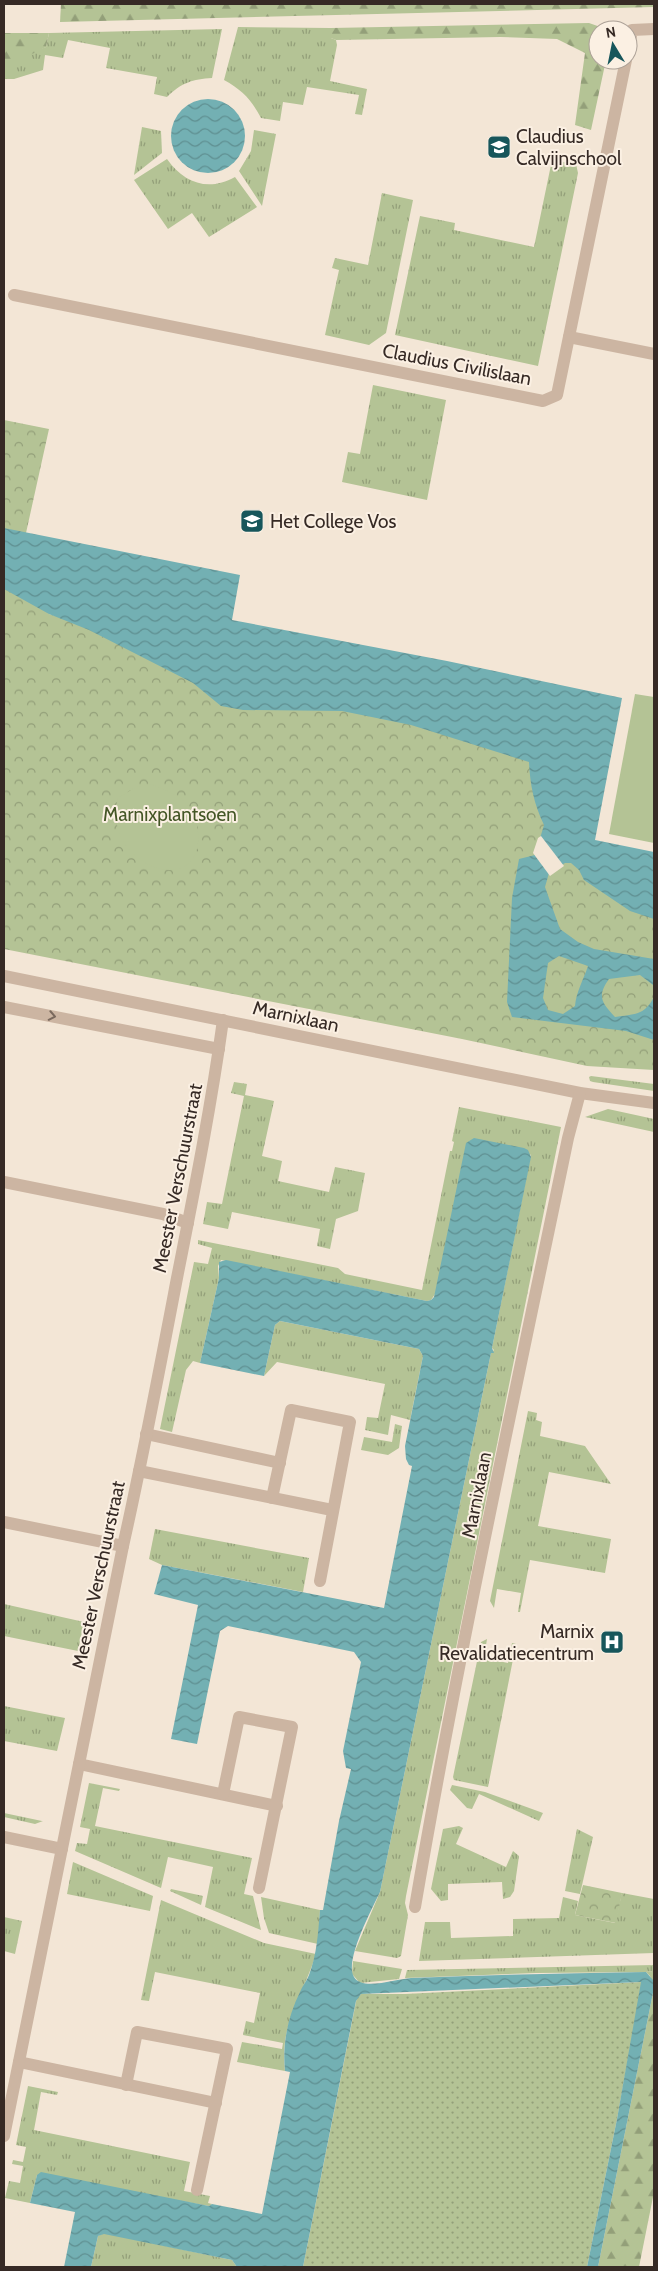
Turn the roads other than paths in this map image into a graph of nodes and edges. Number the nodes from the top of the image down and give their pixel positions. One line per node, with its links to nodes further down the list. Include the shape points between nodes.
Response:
1 (654, 29): 2 (street)
2 (638, 30)
3 (624, 70): 5 (street, Claudius Civilislaan)
4 (14, 295): 5 (street, Claudius Civilislaan, via 543,400 557,395)
5 (569, 337): 6 (street)
6 (654, 354)
7 (4, 976): 9 (street, Marnixlaan)
8 (4, 1007): 10 (street, one-way to 10)
9 (223, 1020): 10 (street, Meester Verschuurstraat); 11 (street, Marnixlaan)
10 (219, 1049): 14 (street, Meester Verschuurstraat)
11 (580, 1093): 12 (street, Marnixlaan); 29 (street, Marnixlaan, via 568,1138 433,1802)
12 (654, 1103)
13 (4, 1182): 14 (street, via 163,1214)
14 (188, 1223): 15 (street, Meester Verschuurstraat)
15 (146, 1434): 16 (street); 17 (street, Meester Verschuurstraat)
16 (280, 1463): 18 (street); 19 (street, via 291,1410 350,1422)
17 (139, 1471): 18 (street); 21 (street, Meester Verschuurstraat)
18 (272, 1498): 19 (street)
19 (332, 1510): 22 (street)
20 (4, 1522): 21 (street)
21 (122, 1546): 23 (street, Meester Verschuurstraat)
22 (320, 1581)
23 (79, 1764): 24 (street); 27 (street, Meester Verschuurstraat)
24 (223, 1794): 25 (street); 25 (street, via 239,1717 292,1727)
25 (277, 1806): 28 (street)
26 (4, 1837): 27 (street)
27 (62, 1849): 30 (street, Meester Verschuurstraat)
28 (260, 1888)
29 (415, 1907)
30 (19, 2062): 31 (street); 33 (street, Meester Verschuurstraat)
31 (126, 2085): 32 (street); 32 (street, via 137,2032 227,2049)
32 (216, 2103): 34 (street)
33 (4, 2136)
34 (197, 2190)

